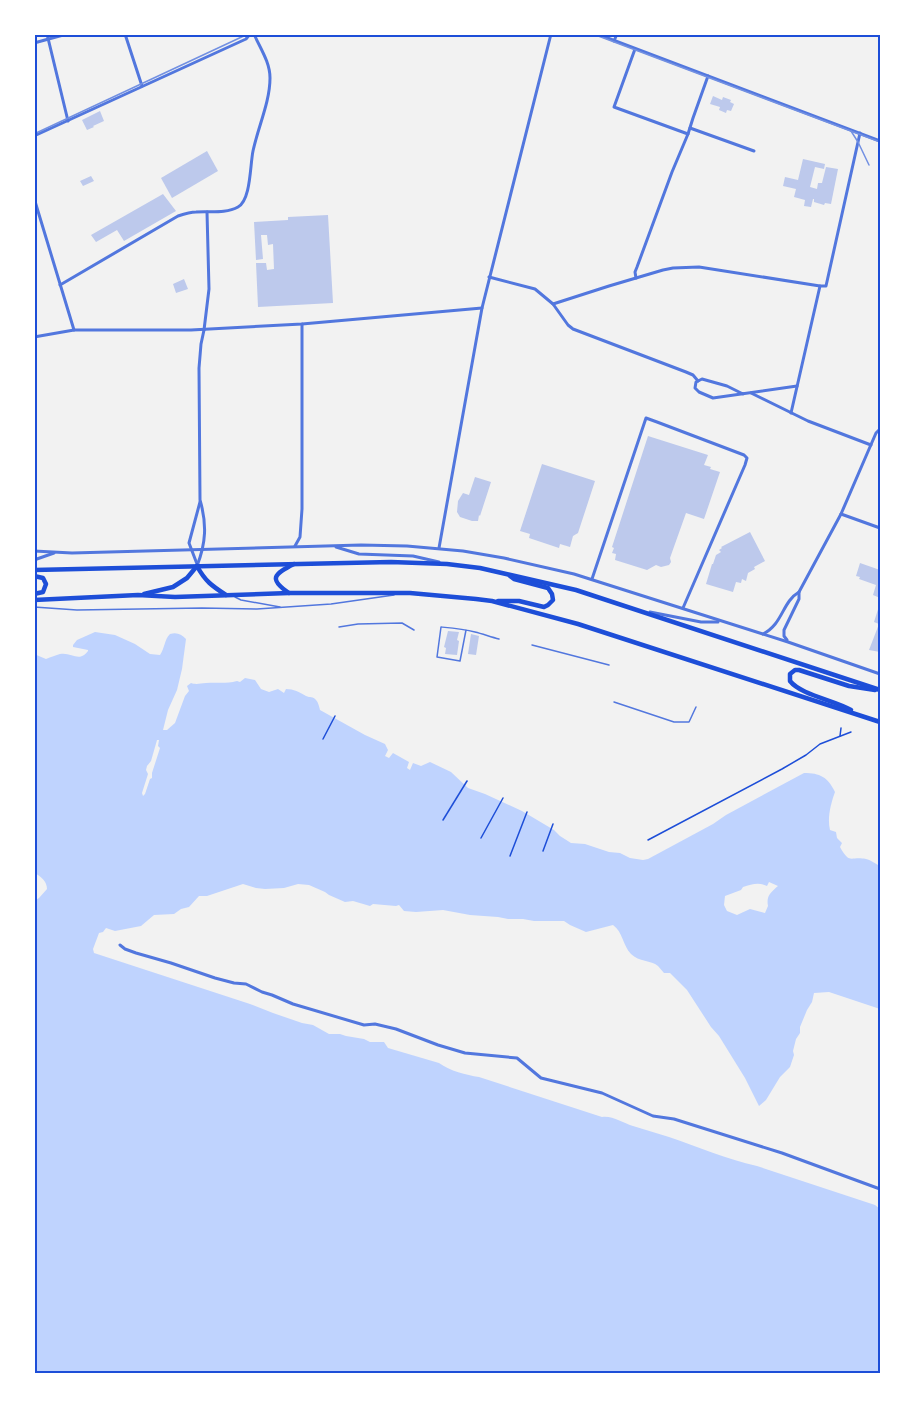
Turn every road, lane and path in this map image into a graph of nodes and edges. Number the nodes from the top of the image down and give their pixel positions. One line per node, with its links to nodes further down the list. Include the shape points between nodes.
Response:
1 (47, 34): 8 (street)
2 (67, 34): 8 (street)
3 (125, 34): 13 (street)
4 (252, 34): 13 (street); 22 (street, via 264,55 270,78 248,189 238,207)
5 (551, 34): 23 (street)
6 (597, 34): 9 (street)
7 (617, 34): 9 (street)
8 (48, 40): 10 (street); 14 (street)
9 (614, 41): 11 (street)
10 (34, 43)
11 (635, 49): 12 (street); 17 (street, via 614,107)
12 (708, 76): 15 (street); 16 (street)
13 (142, 86): 14 (street)
14 (68, 121): 18 (street)
15 (690, 128): 17 (street); 20 (street)
16 (860, 133): 19 (street); 26 (street, via 826,286)
17 (688, 134): 24 (street)
18 (34, 136)
19 (880, 141)
20 (754, 151)
21 (34, 198): 25 (street)
22 (207, 212): 25 (street, via 178,216); 31 (street, via 209,289)
23 (489, 277): 27 (street, via 535,289); 28 (street)
24 (636, 278): 26 (street, via 663,270 699,267); 27 (street)
25 (60, 285): 30 (street)
26 (820, 286): 34 (street)
27 (553, 304): 33 (street, via 573,329 687,372)
28 (482, 308): 29 (street); 46 (street)
29 (302, 324): 31 (street); 44 (street, via 302,509 300,537)
30 (74, 330): 31 (street); 32 (street)
31 (204, 330): 40 (street, via 199,368)
32 (34, 337)
33 (699, 381): 36 (street); 36 (street, via 695,388 713,398)
34 (797, 386): 35 (street); 37 (street)
35 (750, 393): 36 (street); 37 (street)
36 (743, 394)
37 (791, 413): 39 (street)
38 (880, 429): 39 (street)
39 (871, 445): 41 (street)
40 (200, 500): 45 (street); 47 (street, via 189,543)
41 (841, 513): 42 (street); 58 (street)
42 (880, 528)
43 (331, 546): 44 (street); 46 (street); 52 (street, via 359,554 413,556)
44 (294, 547): 45 (street)
45 (204, 549): 47 (street); 53 (street)
46 (438, 549): 57 (street, via 504,558)
47 (191, 550): 49 (street); 53 (street)
48 (34, 551): 49 (street)
49 (56, 552): 50 (street)
50 (34, 560)
51 (296, 563): 52 (highway); 53 (highway); 59 (highway, via 275,576 279,586)
52 (447, 564): 55 (highway)
53 (197, 566): 54 (highway); 62 (highway, via 173,587); 63 (highway, via 208,584)
54 (34, 570)
55 (506, 574): 66 (highway, via 548,588 553,600 544,607 519,601); 70 (highway)
56 (34, 576): 61 (highway, via 43,578 46,584 43,592)
57 (592, 579): 69 (street); 69 (street, via 646,418 747,458)
58 (799, 592): 75 (street, via 774,628); 77 (street, via 784,630)
59 (289, 593): 60 (highway); 64 (highway)
60 (410, 593): 66 (highway); 68 (lane)
61 (34, 594)
62 (138, 595): 63 (highway); 65 (highway)
63 (226, 595): 64 (highway)
64 (232, 595): 68 (lane)
65 (34, 600)
66 (492, 601): 84 (highway, via 578,624)
67 (34, 607): 68 (lane)
68 (284, 608)
69 (683, 608): 71 (street)
70 (640, 610): 71 (street, via 701,622); 81 (highway)
71 (722, 622): 75 (street)
72 (339, 627): 73 (lane, via 402,623)
73 (414, 630)
74 (466, 630): 74 (lane, via 441,627 437,657 460,661); 76 (lane)
75 (763, 634): 77 (street)
76 (499, 639)
77 (788, 642): 80 (street)
78 (532, 645): 79 (lane)
79 (609, 665)
80 (879, 674)
81 (880, 690): 84 (highway, via 849,686 800,670 790,674 789,681 796,687)
82 (614, 702): 83 (lane, via 683,723 690,722)
83 (696, 707)
84 (861, 715): 86 (highway)
85 (335, 716): 90 (path)
86 (880, 722)
87 (841, 728): 89 (path)
88 (851, 732): 89 (path)
89 (840, 737): 97 (path, via 820,744 782,769)
90 (323, 739)
91 (467, 781): 94 (path)
92 (503, 798): 96 (path)
93 (526, 812): 99 (path)
94 (443, 820)
95 (553, 824): 98 (path)
96 (481, 838)
97 (648, 840)
98 (543, 851)
99 (510, 856)
100 (120, 945): 101 (street, via 364,1025 396,1029 465,1053 517,1058 541,1078 602,1093 653,1116 782,1153)
101 (880, 1189)

